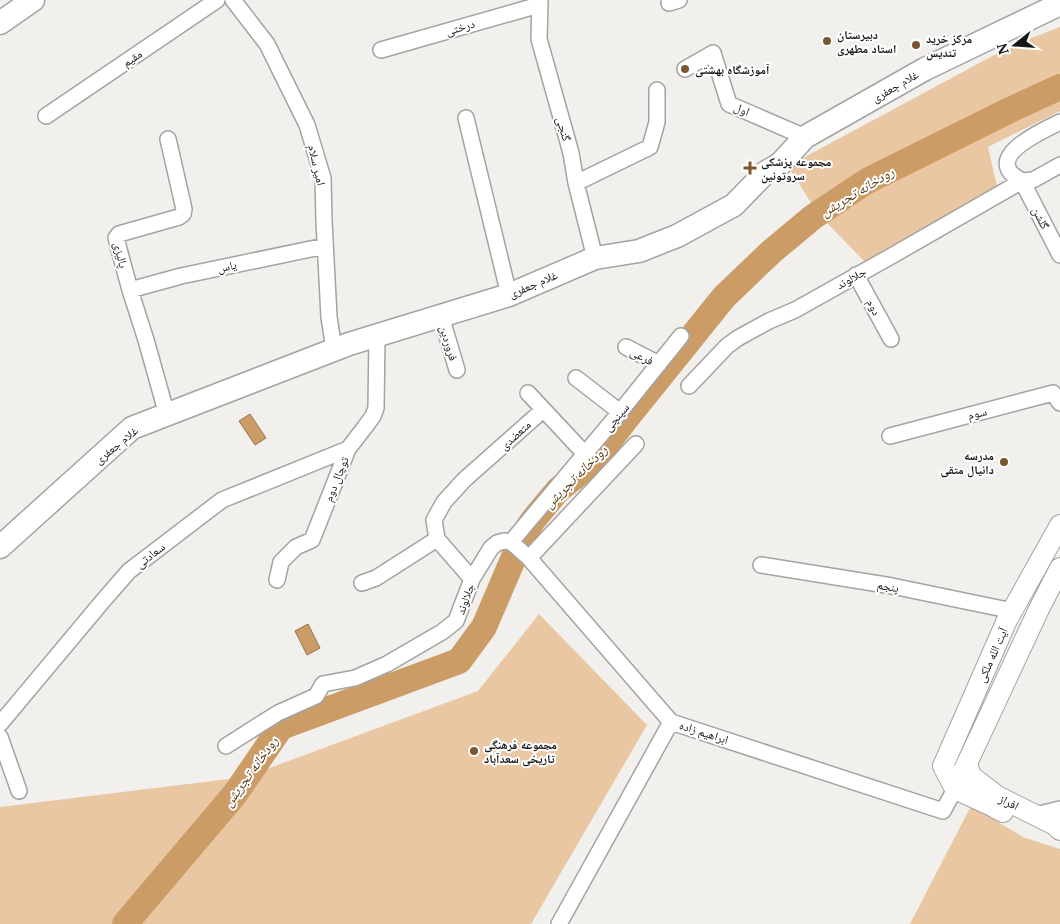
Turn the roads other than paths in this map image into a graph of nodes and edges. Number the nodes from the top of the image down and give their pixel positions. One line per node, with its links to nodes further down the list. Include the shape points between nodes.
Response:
1 (33, 0): 6 (main road)
2 (218, 0): 10 (street, مقیم)
3 (233, 0): 18 (street, امیر سلام, via 267,44 307,125 323,178)
4 (540, 2): 7 (street, درختی); 17 (street, گنجی, via 539,39 571,153)
5 (1060, 4): 13 (main road, غلام جعفری, via 925,69)
6 (0, 23)
7 (381, 50)
8 (685, 69): 13 (street, اول, via 713,53 729,104)
9 (657, 90): 17 (street, via 657,122 650,147)
10 (46, 116)
11 (466, 118): 23 (street)
12 (1060, 122): 16 (street, via 1021,143 1013,151 1008,159 1008,168)
13 (805, 137): 20 (main road, غلام جعفری, via 734,205 677,236 639,251)
14 (168, 139): 22 (street, پالیزی, via 183,214 119,234 116,238)
15 (1060, 166): 16 (street, جلالوند, via 1033,180)
16 (1022, 181): 19 (street, گلشن); 21 (street, جلالوند)
17 (576, 183): 20 (street, گنجی)
18 (325, 246): 22 (street, یاس); 29 (street, امیر سلام)
19 (1060, 255)
20 (595, 258): 23 (main road, غلام جعفری)
21 (856, 275): 27 (street, دوم); 33 (street, جلالوند, via 738,338)
22 (130, 290): 38 (street, پالیزی)
23 (509, 295): 24 (main road, غلام جعفری)
24 (441, 316): 25 (main road, غلام جعفری); 31 (street, فروردین)
25 (377, 335): 29 (main road, غلام جعفری); 41 (street, توچال دوم, via 376,408)
26 (681, 336): 30 (street, سپنچی)
27 (890, 339)
28 (626, 347): 30 (street, فرعی)
29 (334, 350): 38 (main road, غلام جعفری)
30 (658, 364): 37 (street, سپنچی)
31 (457, 370)
32 (576, 378): 37 (street)
33 (689, 386)
34 (528, 393): 36 (street)
35 (1060, 403): 39 (street, سوم, via 1053,393)
36 (543, 410): 42 (street); 44 (street, متعضدی, via 464,480 444,502 434,520)
37 (620, 412): 42 (street, سپنچی)
38 (167, 415): 46 (main road, غلام جعفری, via 132,428)
39 (890, 436)
40 (636, 444): 47 (street)
41 (348, 449): 51 (street, توچال دوم, via 312,540 296,547 281,562); 55 (street, سعادتی, via 222,500 130,571)
42 (585, 454): 45 (street, سپنچی)
43 (1060, 525): 53 (street, آیت الله ملکی)
44 (437, 539): 49 (street); 52 (street, via 376,578)
45 (511, 542): 47 (street); 49 (street, جلالوند, via 497,543 491,548)
46 (0, 547)
47 (529, 558): 54 (street, ابراهیم زاده)
48 (761, 565): 53 (street, پنجم)
49 (472, 579): 57 (street, جلالوند, via 456,621 442,632 379,668 355,678 323,684 316,696 278,713)
50 (1057, 579): 59 (street, آیت الله ملکی)
51 (277, 580)
52 (362, 583)
53 (1013, 610): 60 (street, آیت الله ملکی, via 943,766)
54 (672, 722): 63 (street, ابراهیم زاده); 67 (street)
55 (0, 724)
56 (0, 737): 58 (street)
57 (226, 746)
58 (4, 758): 61 (street)
59 (967, 764): 60 (street, آیت الله ملکی); 64 (street, افراز, via 971,776 997,796)
60 (955, 789): 63 (street, آیت الله ملکی); 66 (street, افراز, via 1049,836)
61 (18, 791)
62 (1060, 808): 64 (street)
63 (942, 810)
64 (1035, 815): 65 (street, افراز)
65 (1060, 830)
66 (1060, 838)
67 (559, 924)

